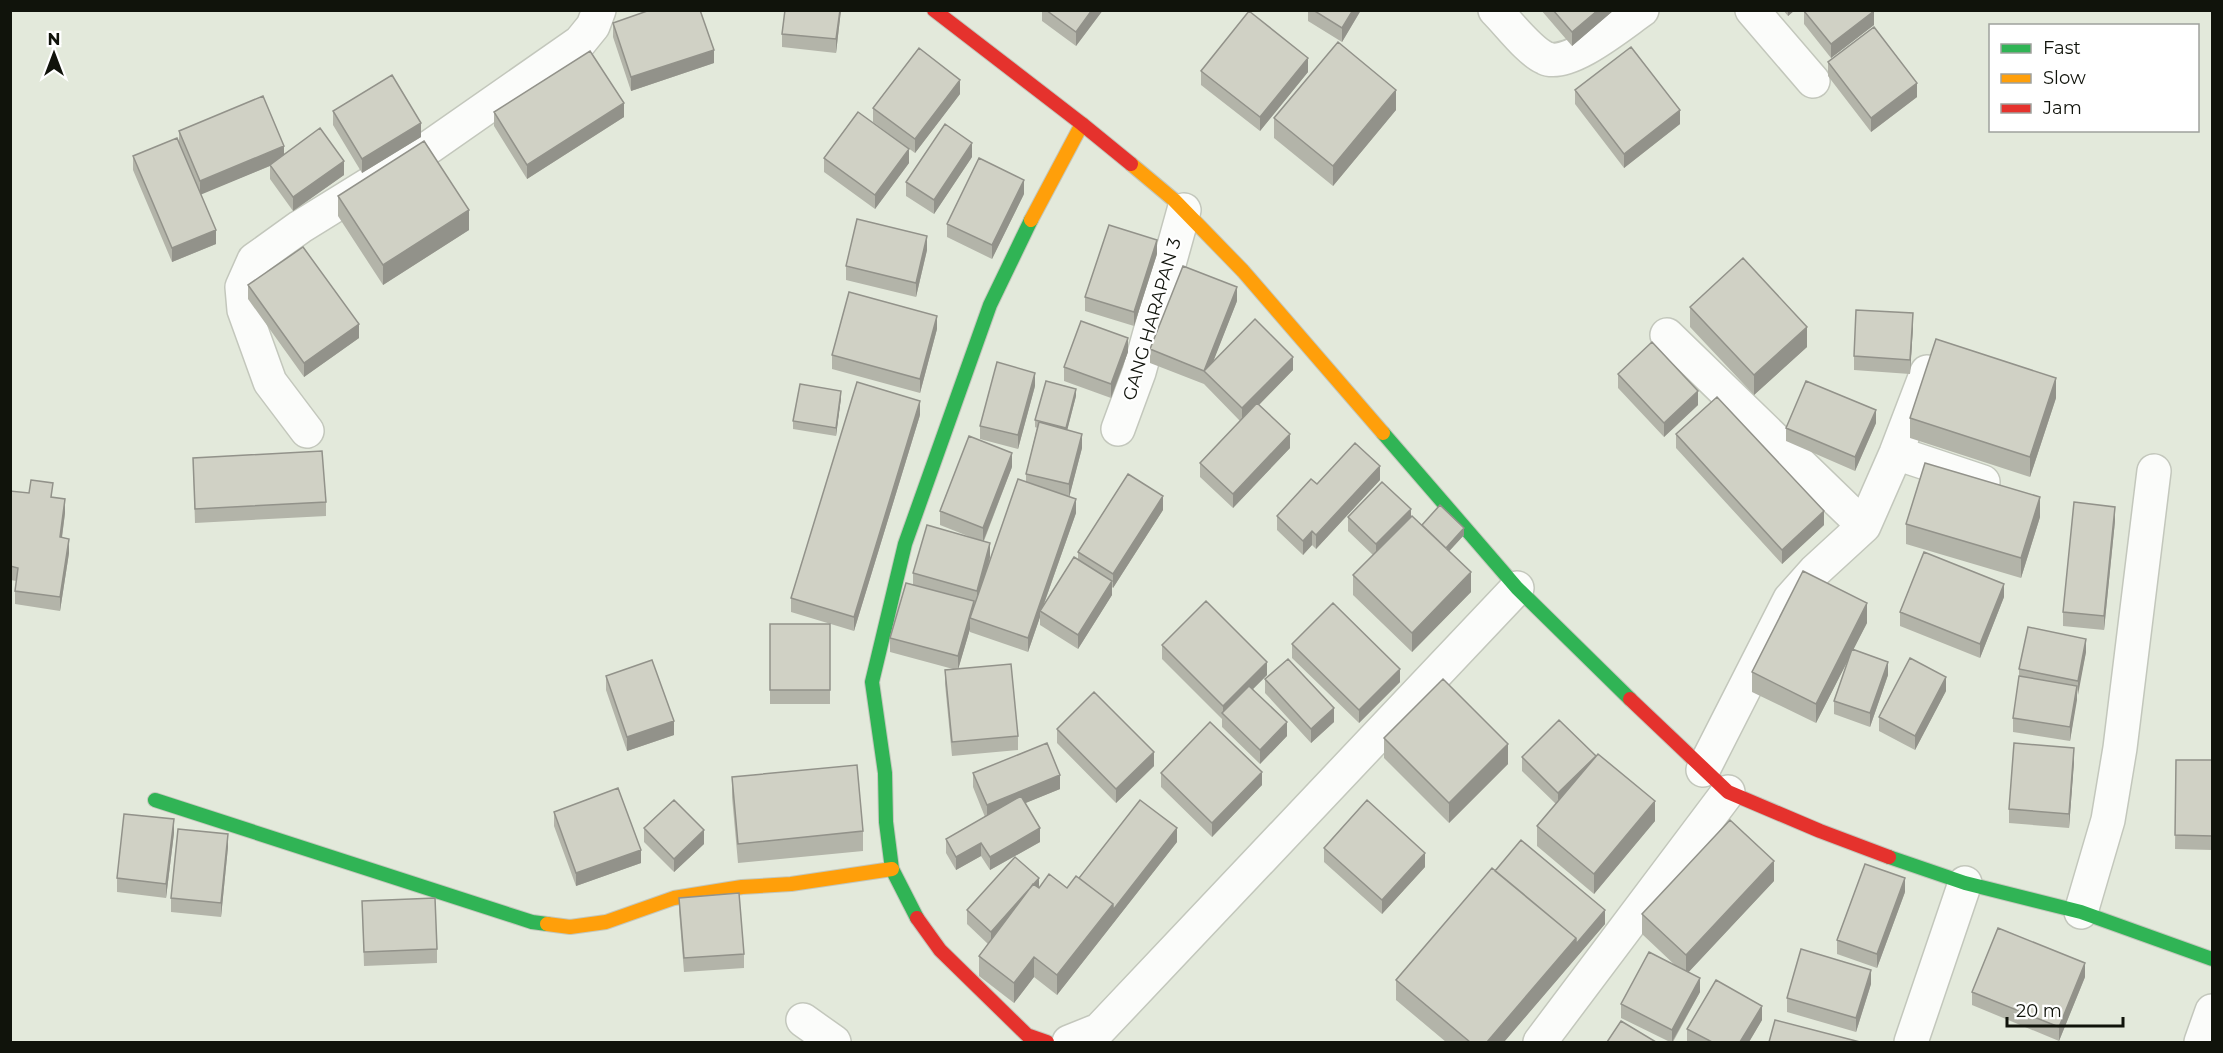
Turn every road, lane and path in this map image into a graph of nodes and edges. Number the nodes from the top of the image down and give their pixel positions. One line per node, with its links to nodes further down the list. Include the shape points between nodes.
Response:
1 (599, 10): 12 (street, via 593,26 580,42 431,146 300,226 254,260 242,287 244,310 270,382)
2 (934, 10): 7 (street)
3 (1495, 10): 4 (street, via 1528,44 1552,60 1572,56)
4 (1642, 10)
5 (1752, 10): 6 (street)
6 (1813, 81)
7 (1082, 124): 8 (street); 21 (street, via 1042,196 990,305 905,544 872,682 885,773)
8 (1184, 210): 11 (street, GANG HARAPAN 3, via 1139,372); 17 (street, via 1251,280)
9 (1667, 335): 16 (street)
10 (1930, 365): 13 (street)
11 (1118, 429)
12 (307, 431)
13 (1896, 453): 15 (street); 16 (street)
14 (2154, 471): 23 (street, via 2108,820)
15 (2014, 492)
16 (1864, 526): 18 (street, via 1790,599)
17 (1517, 588): 18 (street); 27 (street, via 1099,1030)
18 (1703, 770): 19 (street)
19 (1728, 792): 22 (street, via 1820,831); 30 (street)
20 (155, 800): 21 (street, via 532,922 570,927 606,922 674,898)
21 (892, 868): 29 (street, via 914,914 940,950 1027,1035)
22 (1965, 883): 23 (street); 31 (street)
23 (2080, 912): 24 (street)
24 (2212, 959)
25 (2212, 1011): 32 (street)
26 (803, 1020): 28 (street)
27 (1081, 1041)
28 (834, 1042)
29 (1047, 1042)
30 (1540, 1042)
31 (1911, 1042)
32 (2201, 1042)

